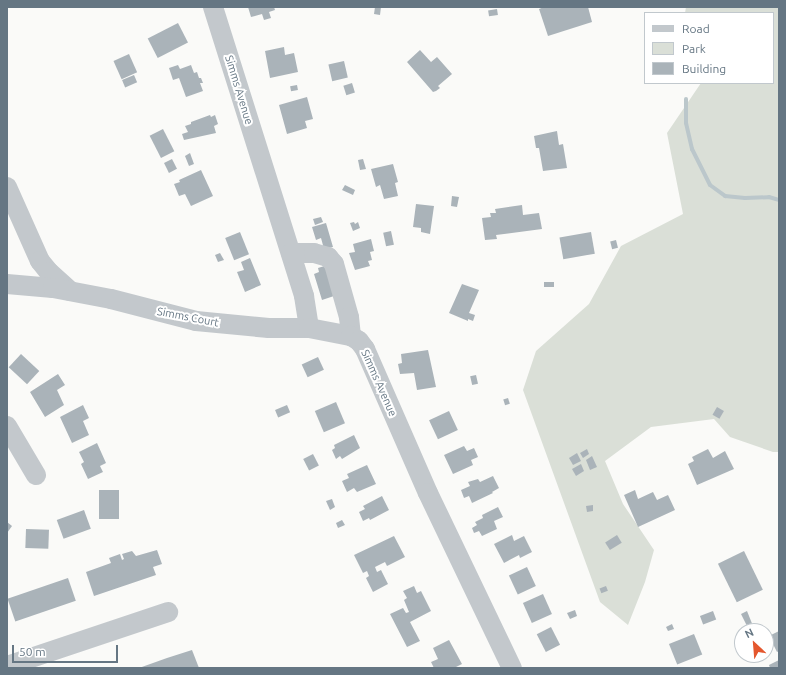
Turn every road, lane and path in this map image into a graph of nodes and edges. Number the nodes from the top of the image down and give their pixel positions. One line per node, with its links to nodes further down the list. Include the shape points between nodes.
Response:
1 (213, 7): 3 (street, Simms Avenue)
2 (7, 187): 5 (street, via 40,261)
3 (291, 253): 6 (street, Simms Avenue, via 304,296); 7 (street, via 314,254 328,258 334,264 349,317)
4 (7, 284): 5 (street, Simms Court)
5 (70, 291): 6 (street, Simms Court, via 196,321 276,328)
6 (309, 328): 7 (street)
7 (351, 336): 12 (street, Simms Avenue, via 365,349 428,493)
8 (7, 426): 9 (street)
9 (36, 475)
10 (168, 612): 11 (street)
11 (7, 666)
12 (512, 668)

